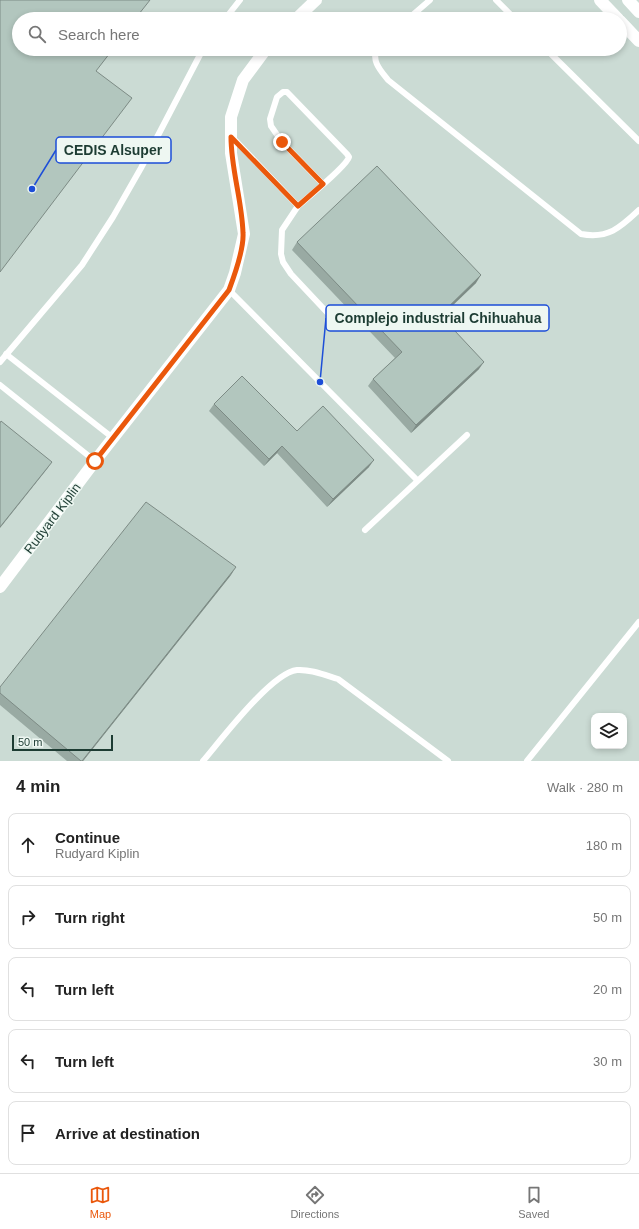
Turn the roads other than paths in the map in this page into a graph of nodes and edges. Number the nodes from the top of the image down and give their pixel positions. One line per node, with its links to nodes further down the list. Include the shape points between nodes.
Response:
1 (240, 0): 7 (lane)
2 (316, 0): 8 (street)
3 (430, 0): 9 (lane)
4 (496, 0): 10 (lane)
5 (600, 0): 11 (street)
6 (628, 0): 12 (street)
7 (231, 12)
8 (303, 12)
9 (416, 12)
10 (508, 12)
11 (611, 12)
12 (639, 12)
13 (627, 28): 14 (street)
14 (639, 41)
15 (199, 56): 26 (lane, via 141,168 82,265)
16 (261, 56): 19 (street, Rudyard Kiplin, via 243,80 231,117)
17 (374, 56): 23 (lane, via 376,64 388,80 582,234 596,237 612,232)
18 (553, 56): 20 (lane)
19 (231, 137): 22 (lane); 24 (street, Rudyard Kiplin, via 231,153 244,234)
20 (639, 141)
21 (323, 184): 21 (lane, via 282,142 271,126 270,119 283,92 286,92 347,154 348,161); 22 (lane)
22 (298, 206): 25 (lane, via 282,230 283,262)
23 (639, 210)
24 (229, 290): 30 (street, Rudyard Kiplin); 32 (lane)
25 (337, 323)
26 (6, 354): 27 (lane); 30 (lane)
27 (0, 362)
28 (0, 385): 31 (lane)
29 (467, 435): 32 (lane)
30 (113, 438): 31 (street, Rudyard Kiplin)
31 (95, 461): 34 (street, Rudyard Kiplin)
32 (417, 480): 33 (lane)
33 (365, 530)
34 (0, 587)
35 (639, 622): 38 (lane)
36 (203, 761): 37 (lane, via 260,695 276,680 296,670 318,672 338,679)
37 (448, 761)
38 (527, 761)

